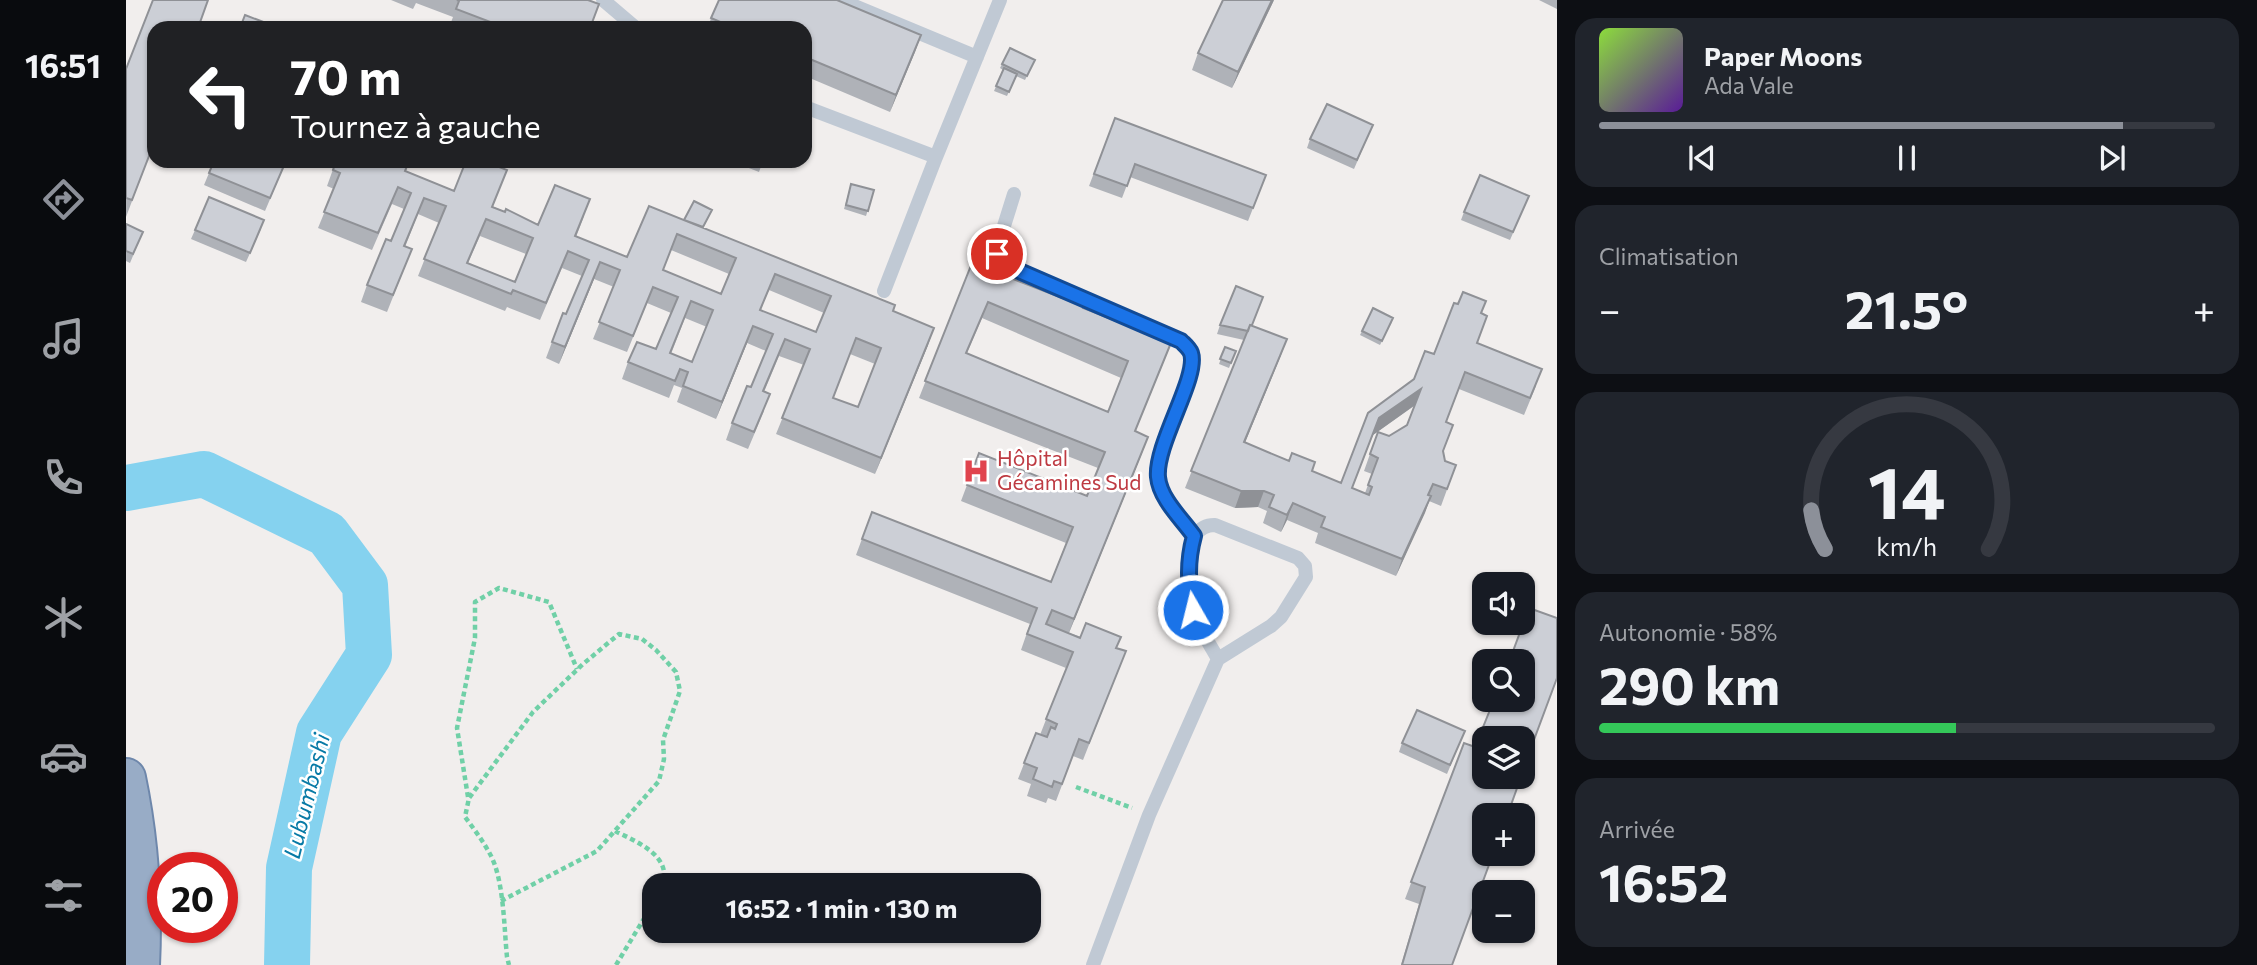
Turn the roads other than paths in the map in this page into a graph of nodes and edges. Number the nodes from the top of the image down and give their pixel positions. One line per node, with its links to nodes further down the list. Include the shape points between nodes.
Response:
1 (603, 0): 4 (lane)
2 (840, 0): 5 (lane)
3 (1000, 0): 5 (lane)
4 (628, 21)
5 (977, 57): 7 (lane)
6 (812, 110): 7 (lane)
7 (936, 157): 9 (lane)
8 (1014, 194): 10 (lane, via 998,245 1003,264 1188,348 1190,373 1159,460 1158,477 1162,492)
9 (884, 291)
10 (1194, 536): 11 (lane, via 1188,564 1192,603); 11 (lane, via 1203,527 1215,525 1298,558 1306,570 1280,617)
11 (1218, 659): 14 (lane, via 1149,815)
12 (126, 778): 13 (highway, via 140,871)
13 (140, 965)
14 (1093, 965)

